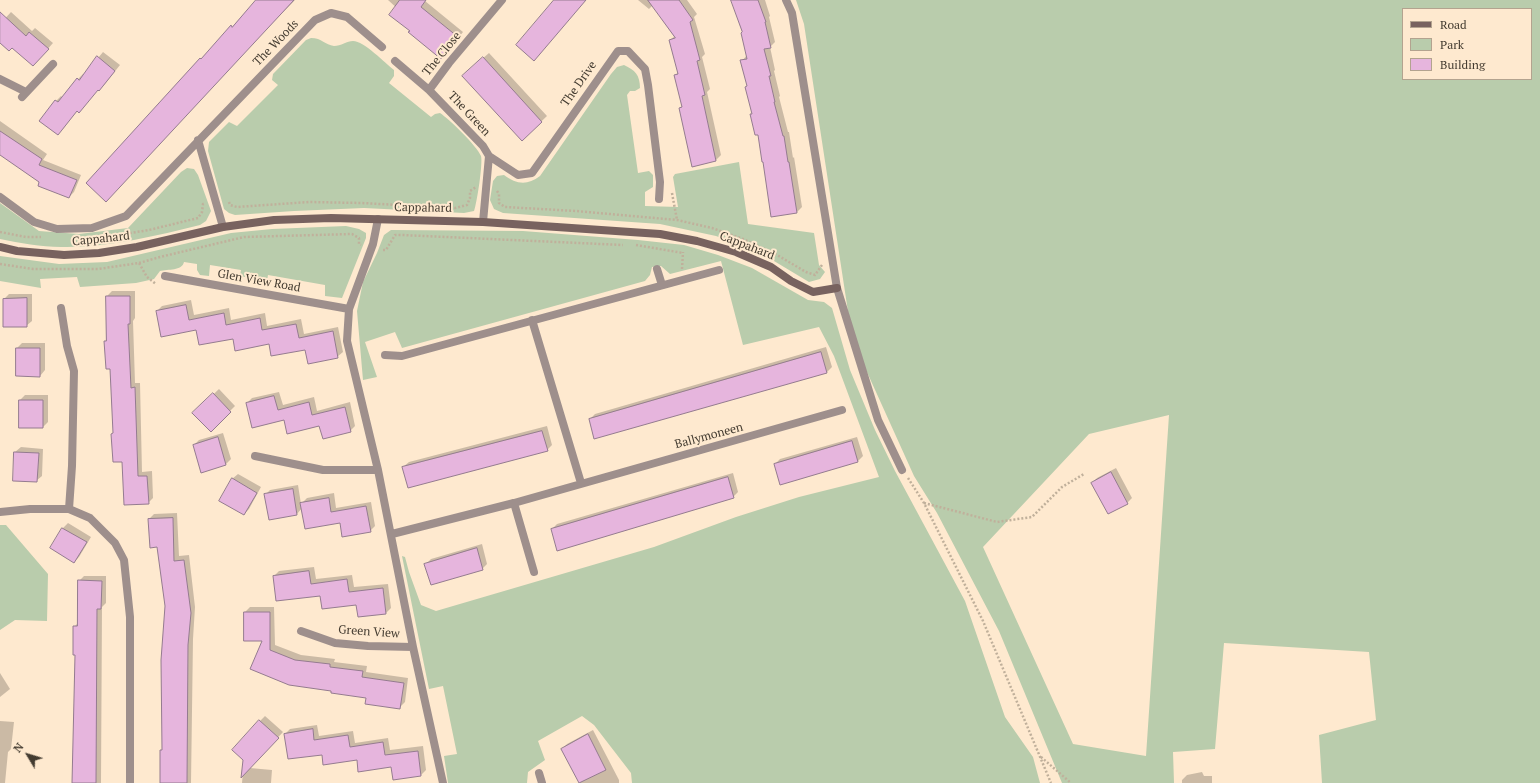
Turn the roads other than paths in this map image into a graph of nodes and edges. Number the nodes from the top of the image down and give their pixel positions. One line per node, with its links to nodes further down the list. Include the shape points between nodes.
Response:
1 (502, 0): 7 (street, The Close)
2 (786, 0): 20 (street, via 792,13)
3 (382, 46): 8 (street, The Woods, via 347,17 331,12 315,20)
4 (395, 61): 7 (street, The Close)
5 (53, 64): 6 (street, via 24,94)
6 (0, 79)
7 (429, 90): 9 (street, The Green, via 483,146)
8 (198, 140): 10 (street, The Woods, via 126,216 92,228 57,229 34,222); 14 (street)
9 (489, 156): 11 (street, The Drive, via 518,175 532,173 611,59 618,51 628,51 644,69 648,85 660,182); 13 (street)
10 (0, 197)
11 (658, 198)
12 (378, 220): 13 (main road, Cappahard); 14 (main road, Cappahard, via 274,220); 22 (street, via 371,249)
13 (482, 222): 20 (main road, Cappahard, via 660,234 689,239 736,252 771,267 813,292)
14 (223, 227): 15 (main road, Cappahard, via 137,248 99,253 64,255)
15 (0, 247)
16 (657, 269): 19 (street)
17 (719, 270): 19 (street)
18 (165, 276): 22 (street, Glen View Road)
19 (662, 285): 23 (street)
20 (838, 288): 28 (street, via 878,420)
21 (61, 308): 31 (street, via 74,371)
22 (349, 309): 27 (street, via 347,341)
23 (532, 320): 24 (street, via 402,356); 29 (street)
24 (385, 355)
25 (842, 410): 29 (street, Ballymoneen)
26 (255, 456): 27 (street, via 324,470)
27 (378, 470): 33 (street)
28 (902, 470)
29 (581, 483): 30 (street, Ballymoneen)
30 (514, 503): 33 (street, Ballymoneen); 34 (street)
31 (69, 509): 32 (street); 38 (street, via 90,518 115,543 124,560 130,617)
32 (0, 512)
33 (392, 534): 36 (street)
34 (534, 572)
35 (301, 631): 36 (street, Green View, via 335,643)
36 (413, 647): 39 (street)
37 (539, 773): 40 (street)
38 (130, 783)
39 (443, 783)
40 (542, 783)

